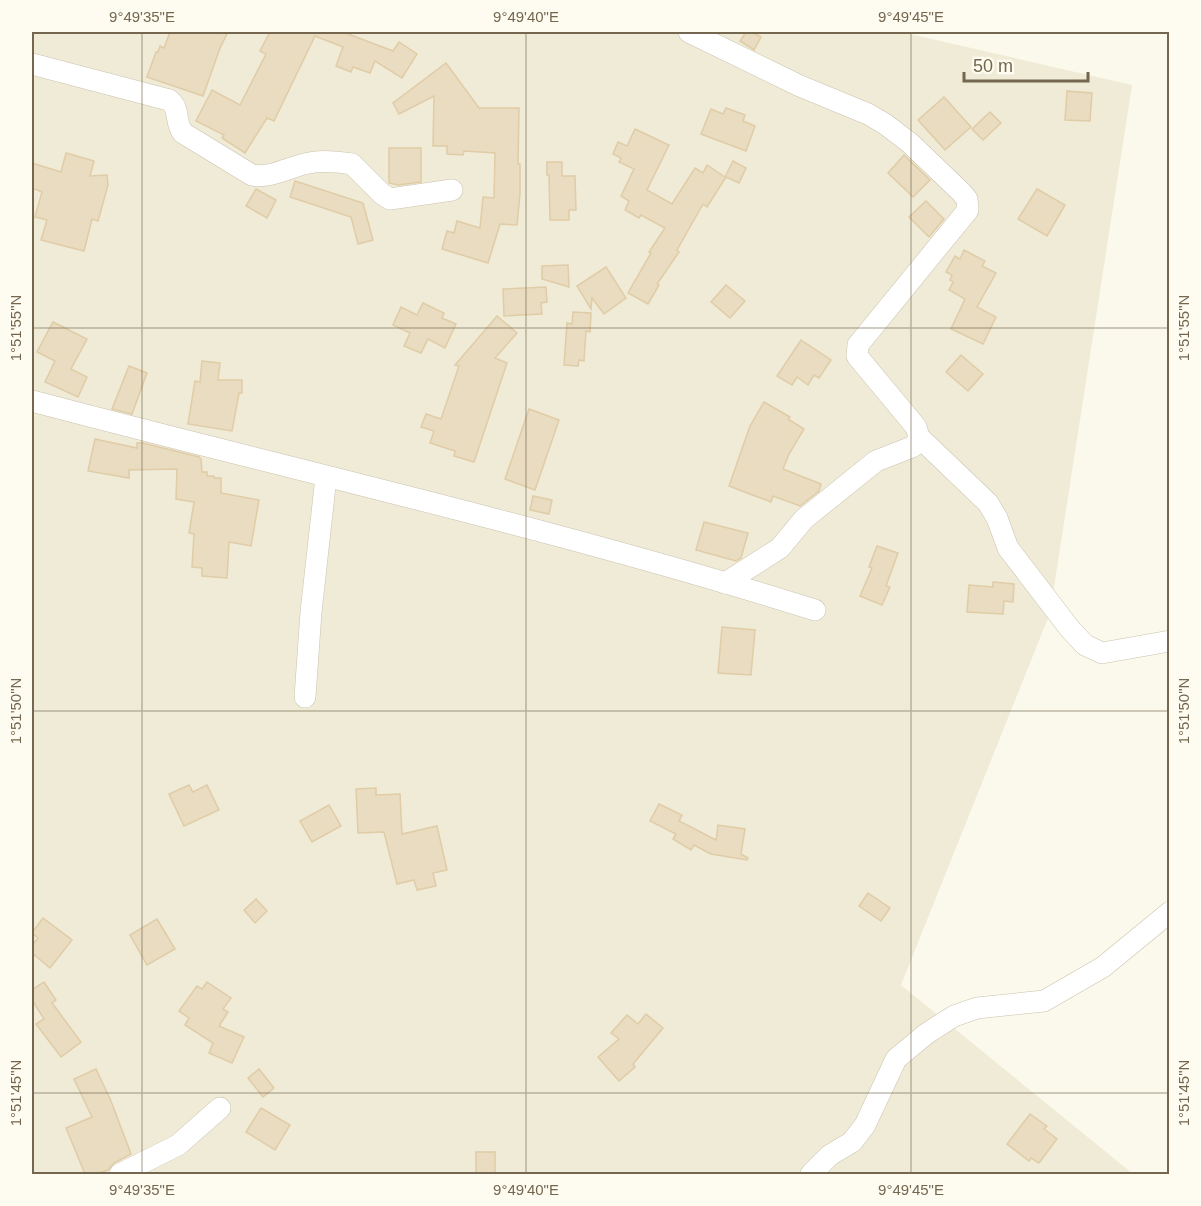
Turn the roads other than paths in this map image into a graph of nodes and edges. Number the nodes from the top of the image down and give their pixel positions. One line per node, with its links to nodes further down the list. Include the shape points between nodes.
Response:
1 (689, 32): 5 (street, via 885,124 967,199 968,210 858,345 857,356 916,427)
2 (32, 64): 3 (street, via 169,100 177,108 178,126 183,133 252,175 321,161 352,164 390,198)
3 (452, 190)
4 (32, 401): 6 (street)
5 (919, 437): 7 (street, via 912,447 868,466 804,519 780,548); 9 (street, via 988,503 1008,548 1085,645 1102,653)
6 (326, 477): 7 (street); 10 (street)
7 (725, 582): 8 (street)
8 (815, 610)
9 (1170, 641)
10 (305, 697)
11 (1170, 912): 14 (street, via 1102,967 1044,1001 977,1008 954,1016 926,1034 896,1059 865,1125 852,1142 830,1155)
12 (220, 1108): 13 (street, via 178,1145)
13 (120, 1174)
14 (811, 1174)

